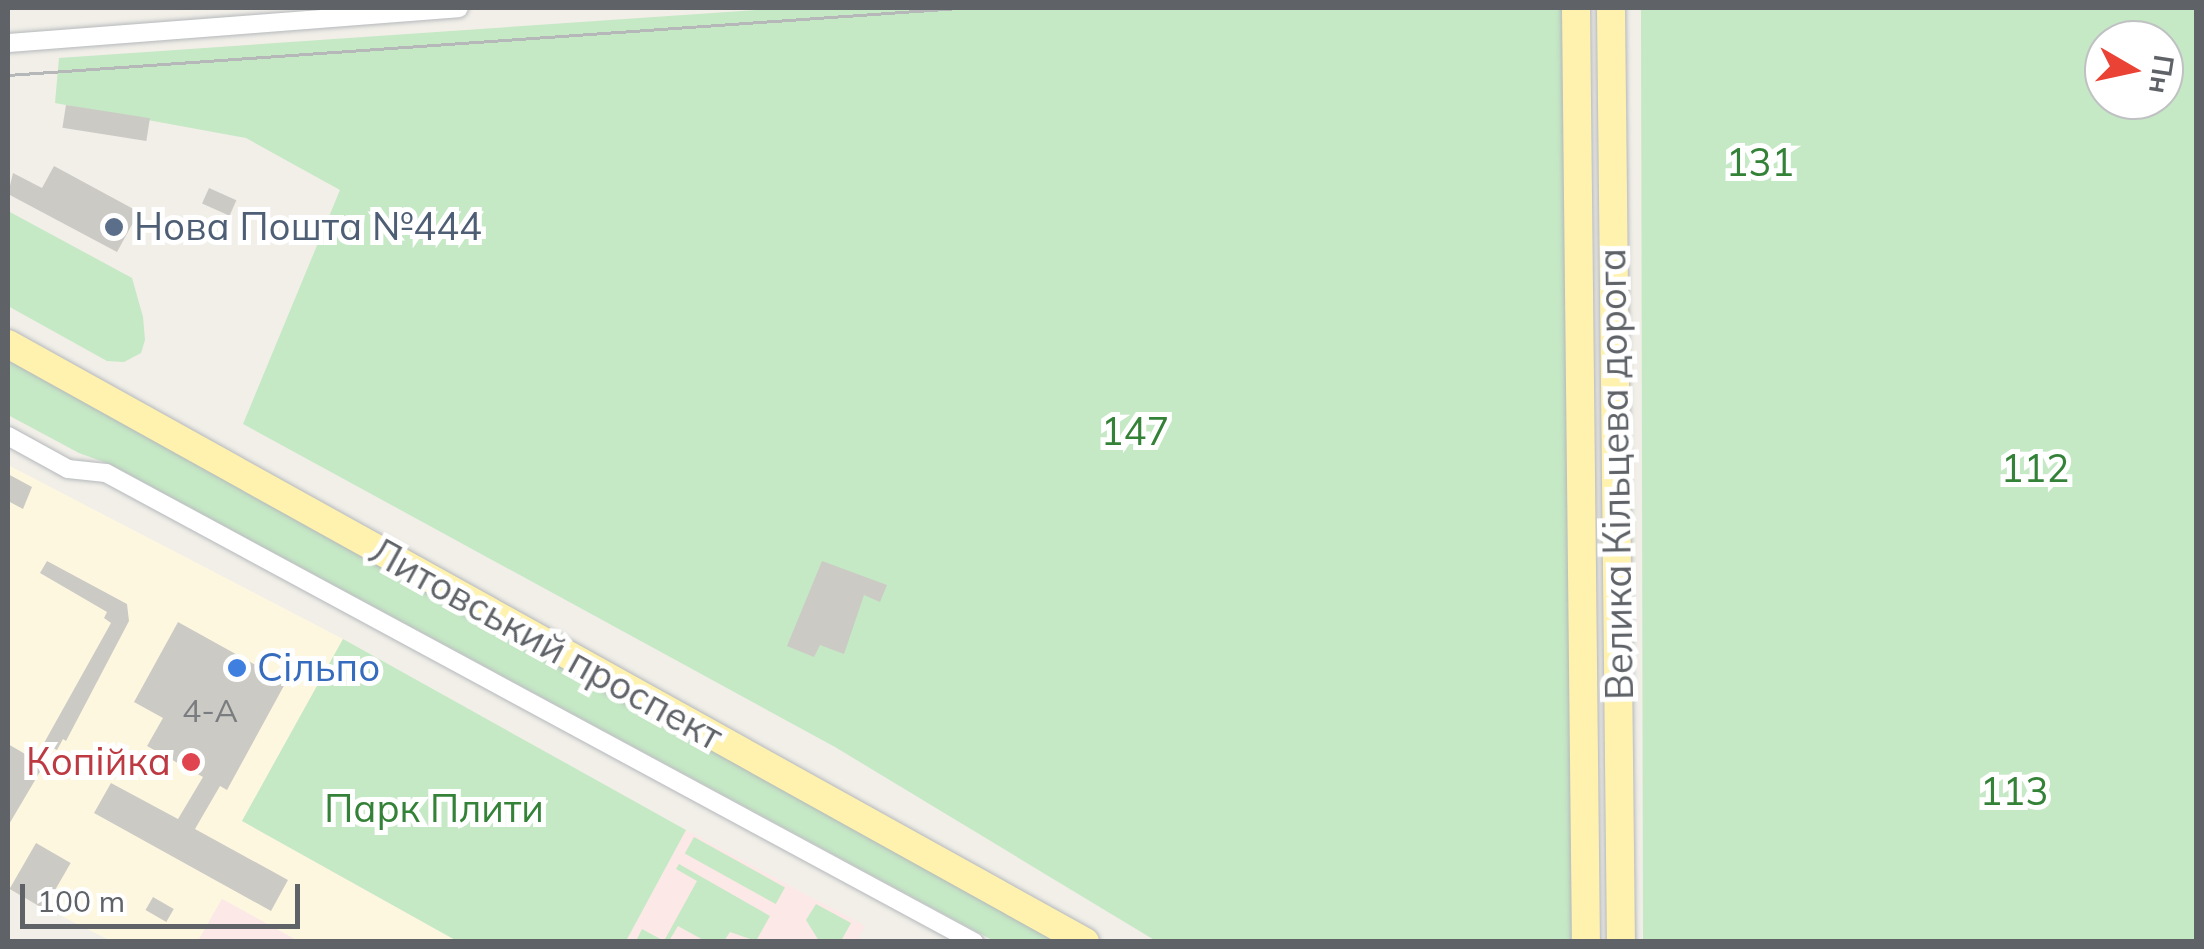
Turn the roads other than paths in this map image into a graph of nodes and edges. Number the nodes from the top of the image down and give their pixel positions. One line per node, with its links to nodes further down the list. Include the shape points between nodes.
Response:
1 (459, 8): 4 (street)
2 (1576, 8): 9 (main road, Велика Кільцева дорога)
3 (1611, 8): 10 (main road, Велика Кільцева дорога)
4 (8, 42)
5 (8, 344): 8 (main road, Литовський проспект)
6 (8, 436): 7 (street, Литовський проспект, via 68,468 106,474)
7 (974, 942)
8 (1085, 942)
9 (1586, 942)
10 (1621, 942)

